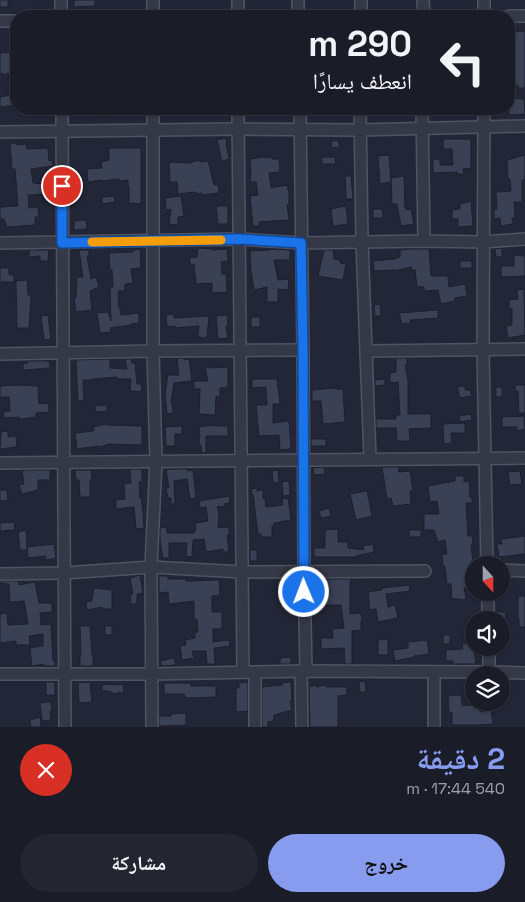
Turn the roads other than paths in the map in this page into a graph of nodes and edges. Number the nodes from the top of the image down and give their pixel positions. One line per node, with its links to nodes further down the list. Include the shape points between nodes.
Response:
1 (62, 115): 12 (street)
2 (152, 115): 13 (street)
3 (238, 115): 10 (street)
4 (300, 115): 14 (street)
5 (360, 115): 15 (street)
6 (422, 115): 11 (street)
7 (484, 115): 9 (street)
8 (525, 126): 9 (street)
9 (484, 127): 11 (street); 22 (street)
10 (238, 129): 13 (street); 14 (street); 17 (street)
11 (422, 129): 15 (street); 20 (street)
12 (62, 130): 13 (street); 16 (street); 24 (street)
13 (152, 130): 19 (street)
14 (300, 130): 15 (street); 25 (street)
15 (360, 130): 21 (street)
16 (0, 132)
17 (239, 239): 19 (street); 25 (street); 30 (street)
18 (525, 239): 22 (street)
19 (152, 241): 24 (street); 29 (street)
20 (424, 241): 21 (street); 22 (street)
21 (362, 242): 25 (street); 31 (street)
22 (484, 242): 28 (street)
23 (0, 243): 24 (street)
24 (62, 243): 32 (street)
25 (301, 243): 27 (street)
26 (525, 349): 28 (street)
27 (303, 350): 30 (street); 38 (street)
28 (483, 350): 31 (street); 34 (street)
29 (152, 351): 30 (street); 32 (street); 39 (street)
30 (240, 351): 37 (street)
31 (367, 351): 36 (street)
32 (63, 352): 33 (street); 40 (street)
33 (0, 354)
34 (485, 458): 35 (street); 36 (street); 42 (street)
35 (525, 458)
36 (370, 459): 38 (street)
37 (241, 460): 38 (street); 39 (street); 47 (street)
38 (304, 460): 48 (street)
39 (156, 461): 40 (street); 43 (street)
40 (64, 462): 41 (street); 49 (street)
41 (0, 463)
42 (487, 556)
43 (151, 567): 47 (street); 49 (street); 58 (street)
44 (510, 570): 46 (street)
45 (425, 571): 48 (street)
46 (525, 571)
47 (242, 572): 48 (street); 52 (street)
48 (304, 572): 51 (street)
49 (64, 573): 50 (street); 55 (street)
50 (0, 574)
51 (303, 671): 52 (street); 53 (street); 63 (street)
52 (249, 672): 58 (street); 62 (street)
53 (434, 672): 54 (street); 64 (street)
54 (465, 672)
55 (65, 673): 57 (street); 58 (street); 60 (street)
56 (510, 673): 59 (street)
57 (0, 674)
58 (152, 674): 61 (street)
59 (525, 674)
60 (65, 727)
61 (152, 727)
62 (256, 727)
63 (302, 727)
64 (434, 727)

